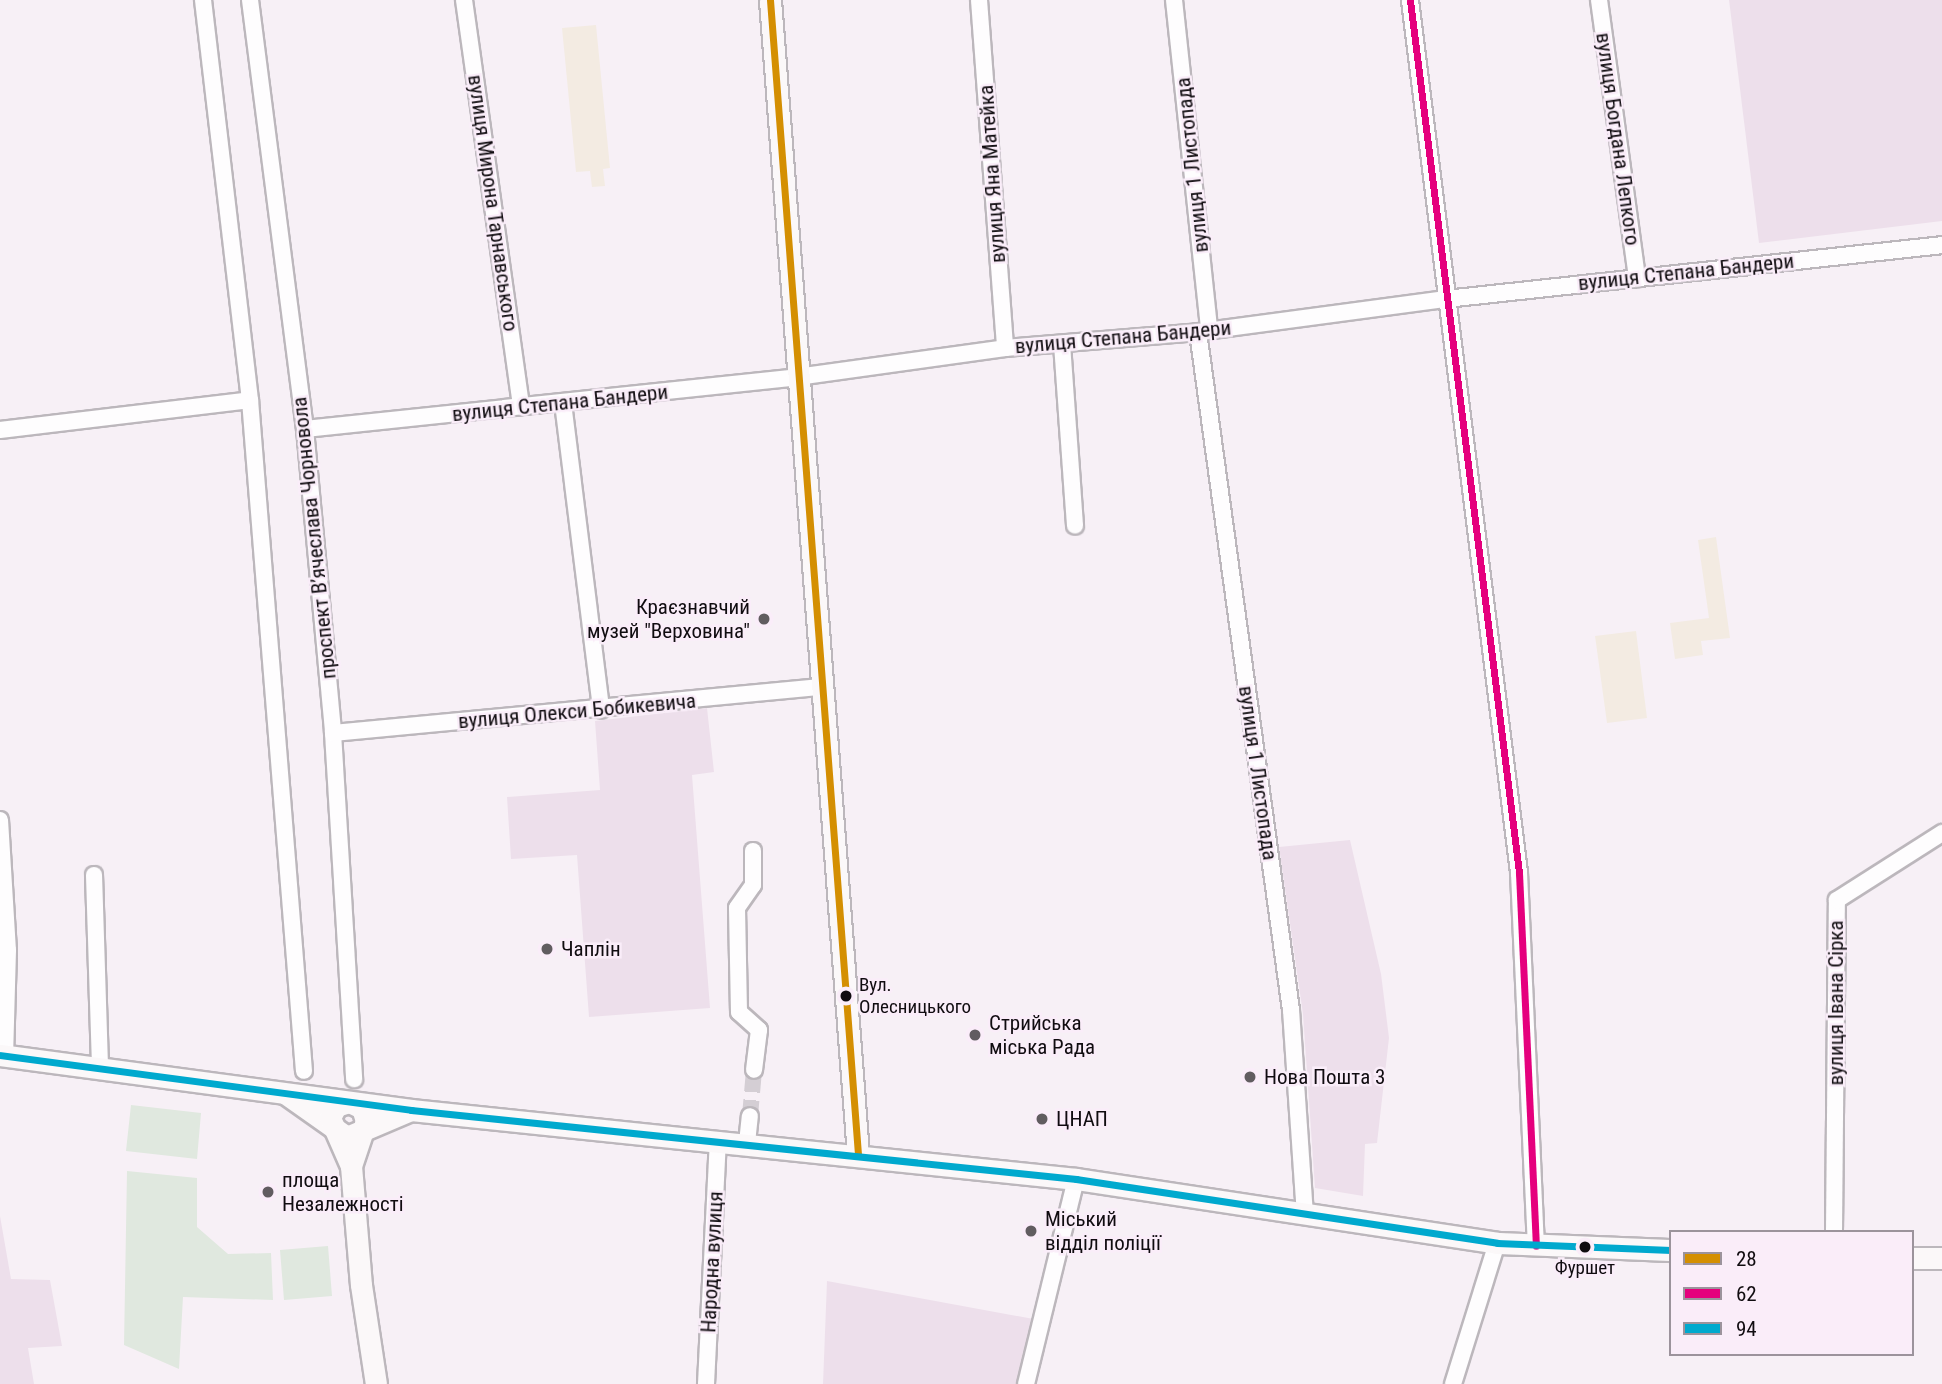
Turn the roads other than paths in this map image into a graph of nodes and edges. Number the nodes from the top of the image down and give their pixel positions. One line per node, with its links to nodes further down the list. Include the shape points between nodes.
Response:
1 (203, 0): 16 (street)
2 (250, 0): 19 (street, проспект Вʼячеслава Чорновола)
3 (464, 0): 18 (street, вулиця Мирона Тарнавського)
4 (770, 0): 15 (main road)
5 (979, 0): 14 (street, вулиця Яна Матейка)
6 (1174, 0): 12 (street, вулиця 1 Листопада)
7 (1409, 0): 11 (street)
8 (1599, 0): 10 (street, вулиця Богдана Лепкого)
9 (1942, 244): 10 (street, вулиця Степана Бандери)
10 (1637, 278): 11 (street, вулиця Степана Бандери)
11 (1446, 299): 12 (street, вулиця Степана Бандери); 48 (street, via 1519,873)
12 (1204, 331): 13 (street, вулиця Степана Бандери); 45 (street, вулиця 1 Листопада, via 1291,1010)
13 (1062, 344): 14 (street, вулиця Степана Бандери); 21 (street)
14 (1005, 348): 15 (street, вулиця Степана Бандери)
15 (797, 377): 17 (street, вулиця Степана Бандери); 22 (main road)
16 (250, 400): 20 (street); 32 (street)
17 (563, 403): 18 (street, вулиця Степана Бандери); 23 (street)
18 (521, 406): 19 (street, вулиця Степана Бандери)
19 (304, 429): 24 (street, проспект Вʼячеслава Чорновола)
20 (0, 430)
21 (1075, 526)
22 (821, 687): 23 (street, вулиця Олекси Бобикевича); 42 (main road)
23 (601, 710): 24 (street, вулиця Олекси Бобикевича)
24 (333, 733): 33 (street, проспект Вʼячеслава Чорновола)
25 (0, 820): 29 (street, via 8,950)
26 (1942, 833): 46 (street, вулиця Івана Сірка, via 1837,900)
27 (753, 851): 31 (street, via 753,885 737,908 739,1012 759,1030)
28 (94, 875): 30 (street)
29 (2, 1056): 30 (main road)
30 (100, 1067): 34 (main road)
31 (754, 1070)
32 (303, 1071)
33 (354, 1079)
34 (285, 1093): 35 (main road); 38 (main road)
35 (349, 1102): 36 (main road); 38 (main road, via 332,1112); 39 (main road, via 365,1114)
36 (411, 1110): 39 (main road); 40 (main road)
37 (750, 1116): 41 (street)
38 (335, 1131): 39 (main road, via 347,1138); 43 (main road)
39 (360, 1133): 43 (main road)
40 (718, 1140): 41 (main road); 53 (street, Народна вулиця)
41 (747, 1143): 42 (main road)
42 (858, 1154): 44 (main road)
43 (351, 1166): 52 (main road, via 361,1285)
44 (1076, 1179): 45 (main road); 54 (street)
45 (1305, 1215): 47 (main road)
46 (1834, 1230)
47 (1497, 1243): 48 (main road); 55 (street)
48 (1536, 1246): 49 (main road)
49 (1669, 1250)
50 (1914, 1258): 51 (main road)
51 (1942, 1258)
52 (376, 1384)
53 (706, 1384)
54 (1026, 1384)
55 (1453, 1384)

